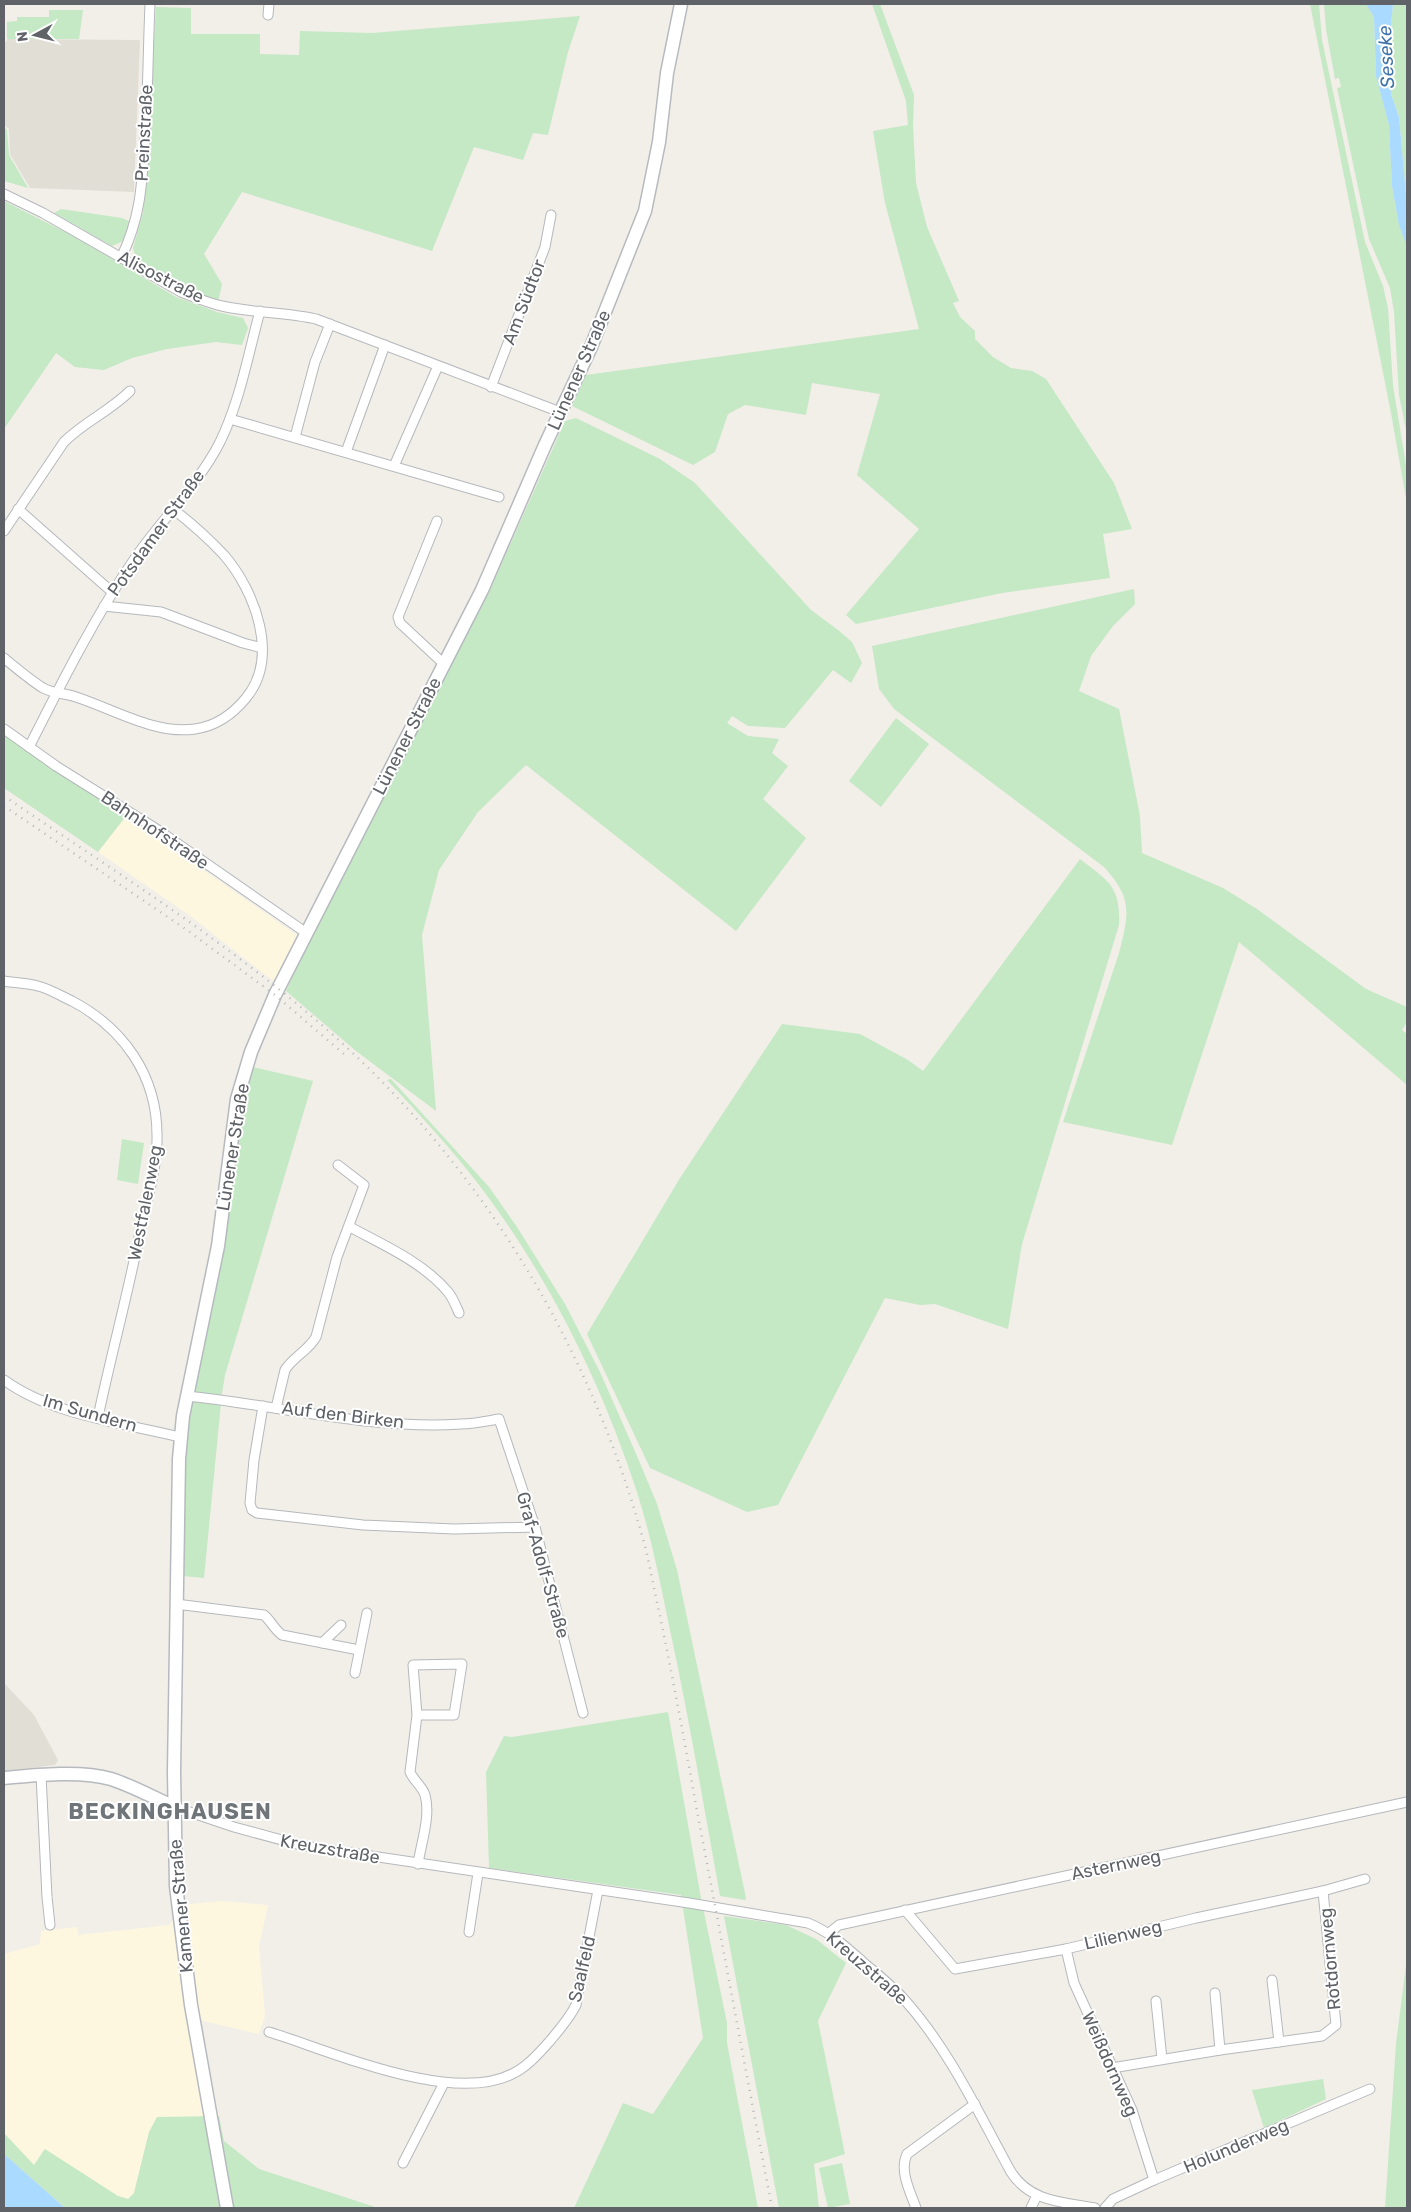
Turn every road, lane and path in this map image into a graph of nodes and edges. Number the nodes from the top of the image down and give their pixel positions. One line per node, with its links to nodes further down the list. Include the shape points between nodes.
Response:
1 (150, 4): 7 (street, Preinstraße, via 138,216)
2 (268, 4): 4 (street)
3 (681, 4): 14 (main road, Lünener Straße, via 666,72 659,142 645,211 591,347)
4 (268, 15)
5 (4, 194): 7 (street, Alisostraße)
6 (551, 215): 12 (street, Am Südtor, via 545,247)
7 (121, 258): 8 (street, Alisostraße, via 201,300)
8 (260, 311): 9 (street, Alisostraße, via 301,316); 15 (street, Potsdamer Straße)
9 (330, 324): 10 (street, Alisostraße); 16 (street, via 315,362)
10 (385, 345): 11 (street, Alisostraße); 17 (street)
11 (438, 366): 12 (street, Alisostraße); 18 (street)
12 (491, 387): 14 (street, Alisostraße)
13 (130, 391): 20 (street, via 64,442)
14 (560, 412): 28 (main road, Lünener Straße, via 482,590)
15 (230, 419): 16 (street); 21 (street, Potsdamer Straße, via 209,460)
16 (295, 437): 17 (street)
17 (346, 452): 18 (street)
18 (394, 466): 19 (street)
19 (499, 497)
20 (18, 509): 23 (street); 24 (street)
21 (173, 509): 24 (street, Potsdamer Straße); 26 (street, via 209,539 239,577 256,614)
22 (437, 521): 28 (street, via 398,617 400,623)
23 (4, 531)
24 (112, 592): 25 (street, Potsdamer Straße)
25 (104, 606): 26 (street, via 161,612); 29 (street, Potsdamer Straße)
26 (262, 648): 29 (street, via 257,678 250,694 226,718 197,729 162,729)
27 (4, 658): 29 (street, via 44,688)
28 (445, 665): 32 (main road, Lünener Straße)
29 (56, 693): 31 (street, Potsdamer Straße)
30 (4, 729): 31 (street, Bahnhofstraße)
31 (29, 747): 32 (street, Bahnhofstraße, via 158,830)
32 (305, 932): 38 (main road, Lünener Straße, via 266,1015 241,1085 218,1246)
33 (4, 981): 41 (street, Westfalenweg, via 48,990 108,1024 137,1061 154,1106 158,1135 156,1156)
34 (338, 1165): 35 (street, via 364,1185)
35 (350, 1227): 36 (street, via 395,1251 433,1277 449,1293); 40 (street, via 337,1257 316,1337 311,1346 285,1370)
36 (459, 1313)
37 (4, 1380): 41 (street, Im Sundern, via 43,1402)
38 (187, 1396): 39 (street, Auf den Birken); 43 (main road, Lünener Straße)
39 (263, 1406): 40 (street, Auf den Birken); 45 (street, via 250,1503 257,1513 372,1525 454,1529)
40 (276, 1408): 42 (street, Auf den Birken, via 416,1424 462,1424)
41 (98, 1417): 43 (street, Im Sundern)
42 (499, 1419): 45 (street, Graf-Adolf-Straße)
43 (180, 1437): 44 (main road, Lünener Straße)
44 (178, 1480): 46 (main road, Kamener Straße)
45 (535, 1527): 52 (street, Graf-Adolf-Straße)
46 (176, 1604): 49 (street, via 264,1615 282,1635); 57 (main road, Kamener Straße)
47 (367, 1613): 50 (street)
48 (341, 1625): 49 (street)
49 (322, 1643): 50 (street)
50 (359, 1650): 51 (street)
51 (355, 1673)
52 (583, 1712)
53 (417, 1715): 53 (street, via 413,1665 462,1664 454,1715); 58 (street, via 410,1772 425,1796 427,1814)
54 (41, 1775): 55 (main road, Kreuzstraße); 57 (main road, Kreuzstraße, via 111,1779); 64 (street)
55 (4, 1778)
56 (1407, 1802): 63 (street, Asternweg)
57 (175, 1807): 58 (street, Kreuzstraße, via 304,1846); 82 (main road, Kamener Straße, via 176,1886 186,1973)
58 (418, 1864): 59 (street, Kreuzstraße)
59 (478, 1873): 61 (street, Kreuzstraße); 65 (street)
60 (1365, 1879): 62 (street, Lilienweg)
61 (598, 1890): 66 (street, Kreuzstraße, via 808,1923); 76 (street, Saalfeld, via 578,1996 569,2019 539,2053 511,2075 484,2082)
62 (1323, 1891): 67 (street, Lilienweg); 72 (street, Rotdornweg, via 1336,2025 1322,2036)
63 (905, 1910): 66 (street, Asternweg, via 839,1925); 67 (street, Lilienweg, via 955,1969)
64 (50, 1925)
65 (469, 1932)
66 (829, 1933): 78 (street, Kreuzstraße, via 912,2008 945,2052)
67 (1066, 1949): 75 (street, Weißdornweg, via 1074,1983)
68 (1272, 1980): 72 (street)
69 (1214, 1993): 73 (street)
70 (1156, 2001): 74 (street)
71 (269, 2032): 76 (street, Saalfeld, via 362,2063)
72 (1279, 2042): 73 (street, Rotdornweg)
73 (1220, 2050): 74 (street, Rotdornweg)
74 (1162, 2059): 75 (street, Rotdornweg)
75 (1112, 2068): 80 (street, Weißdornweg, via 1132,2110)
76 (444, 2083): 79 (street)
77 (1370, 2089): 80 (street, Holunderweg)
78 (975, 2104): 81 (street, Kreuzstraße, via 1016,2180); 83 (street, via 907,2154 904,2173)
79 (403, 2163)
80 (1154, 2180): 86 (street, Holunderweg, via 1113,2199)
81 (1037, 2196): 84 (street); 85 (street, Kreuzstraße)
82 (227, 2208)
83 (916, 2208)
84 (1031, 2208)
85 (1095, 2208)
86 (1105, 2208)

